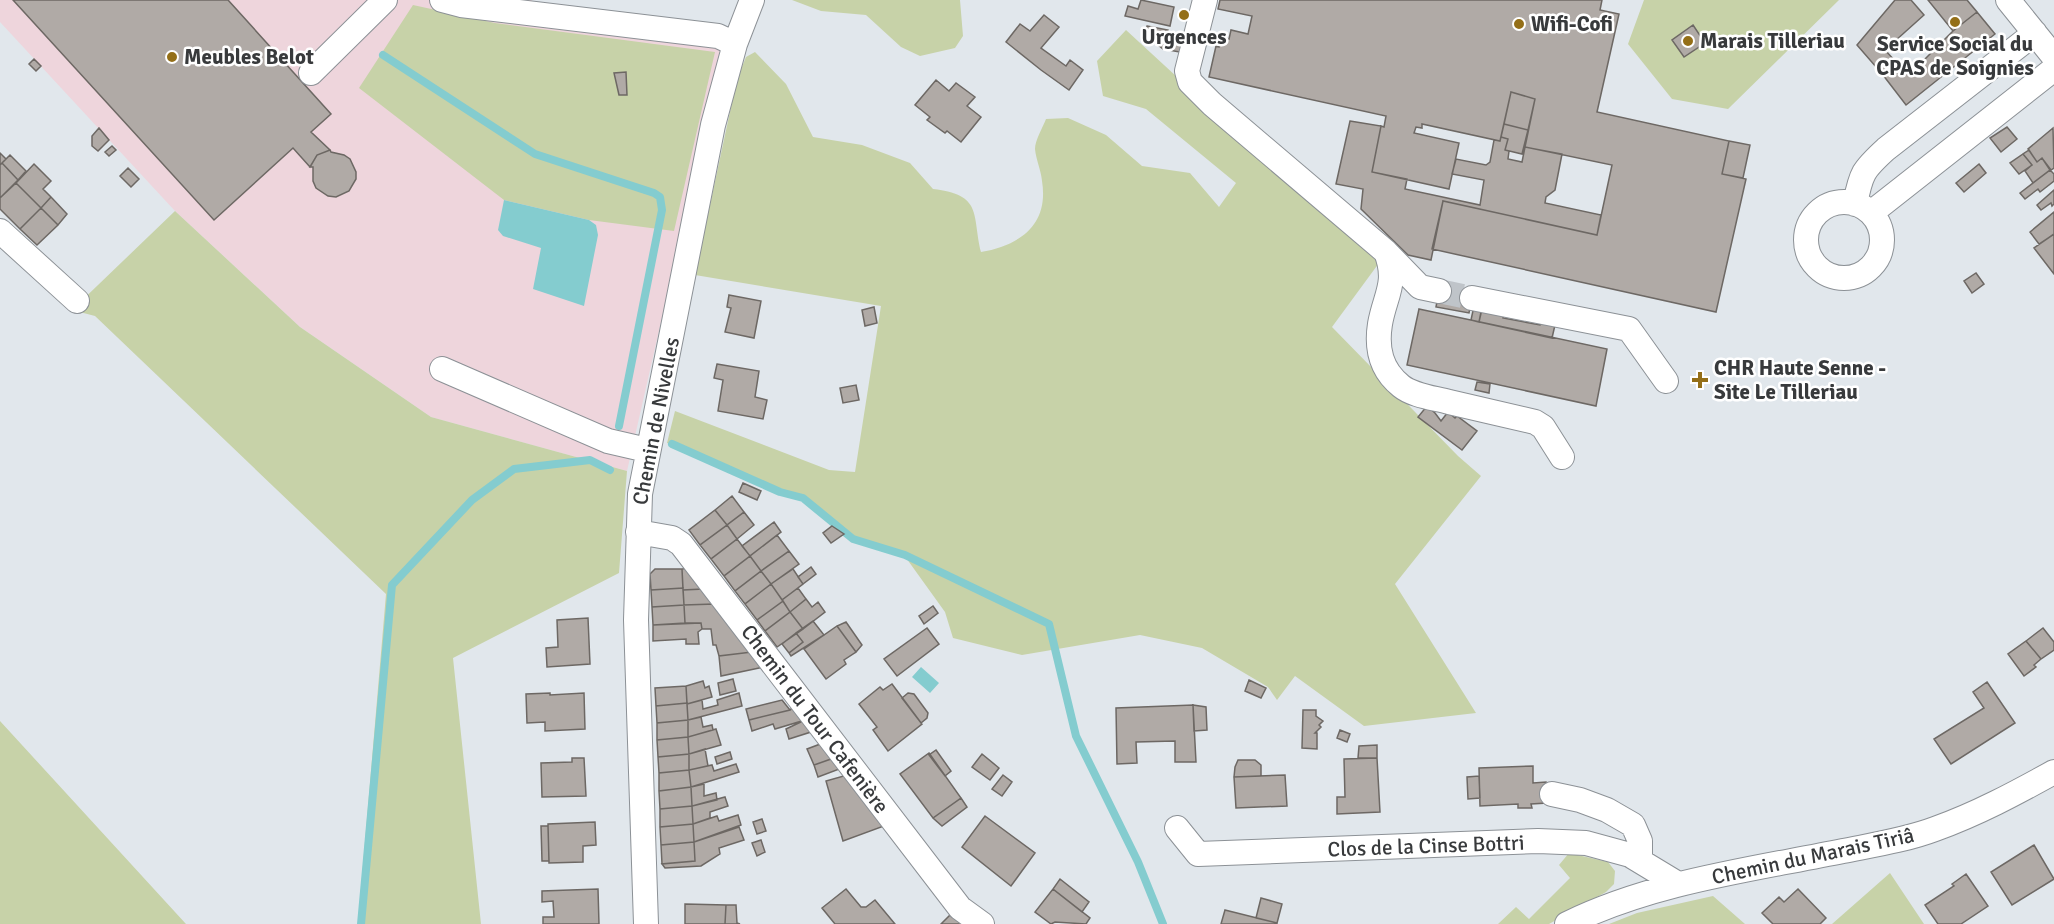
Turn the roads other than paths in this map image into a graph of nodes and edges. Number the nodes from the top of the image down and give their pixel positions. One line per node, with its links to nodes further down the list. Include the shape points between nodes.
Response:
1 (385, 0): 10 (street)
2 (442, 0): 7 (street, via 718,36)
3 (752, 0): 7 (street, Chemin de Nivelles)
4 (1205, 0): 12 (street, via 1187,71 1190,82)
5 (2008, 0): 6 (street)
6 (2035, 33): 8 (street); 9 (street, via 1866,168 1860,177 1863,208)
7 (735, 44): 18 (street, Chemin de Nivelles, via 713,125)
8 (2054, 57)
9 (2054, 69)
10 (311, 73)
11 (0, 231): 15 (street)
12 (1386, 252): 13 (street, via 1420,287); 19 (street, via 1392,279 1380,324 1378,348 1383,366 1402,387 1418,393 1535,422 1543,427)
13 (1439, 291)
14 (1472, 298): 17 (street, via 1629,329)
15 (77, 301)
16 (442, 369): 18 (street, via 608,441)
17 (1666, 381)
18 (647, 450): 20 (street, Chemin de Nivelles)
19 (1562, 457)
20 (638, 532): 26 (street, Chemin de Nivelles, via 636,620); 27 (street, Chemin du Tour Cafenière, via 672,538 681,544 960,908)
21 (2054, 772): 25 (street, Chemin du Marais Tiriâ, via 1934,830)
22 (1552, 794): 24 (street, via 1607,810 1633,825 1640,841)
23 (1177, 828): 24 (street, Clos de la Cinse Bottri, via 1198,854 1538,841 1586,843)
24 (1640, 861): 25 (street, Clos de la Cinse Bottri)
25 (1678, 884): 28 (street, Chemin du Marais Tiriâ, via 1634,896)
26 (646, 924)
27 (982, 924)
28 (1567, 924)

